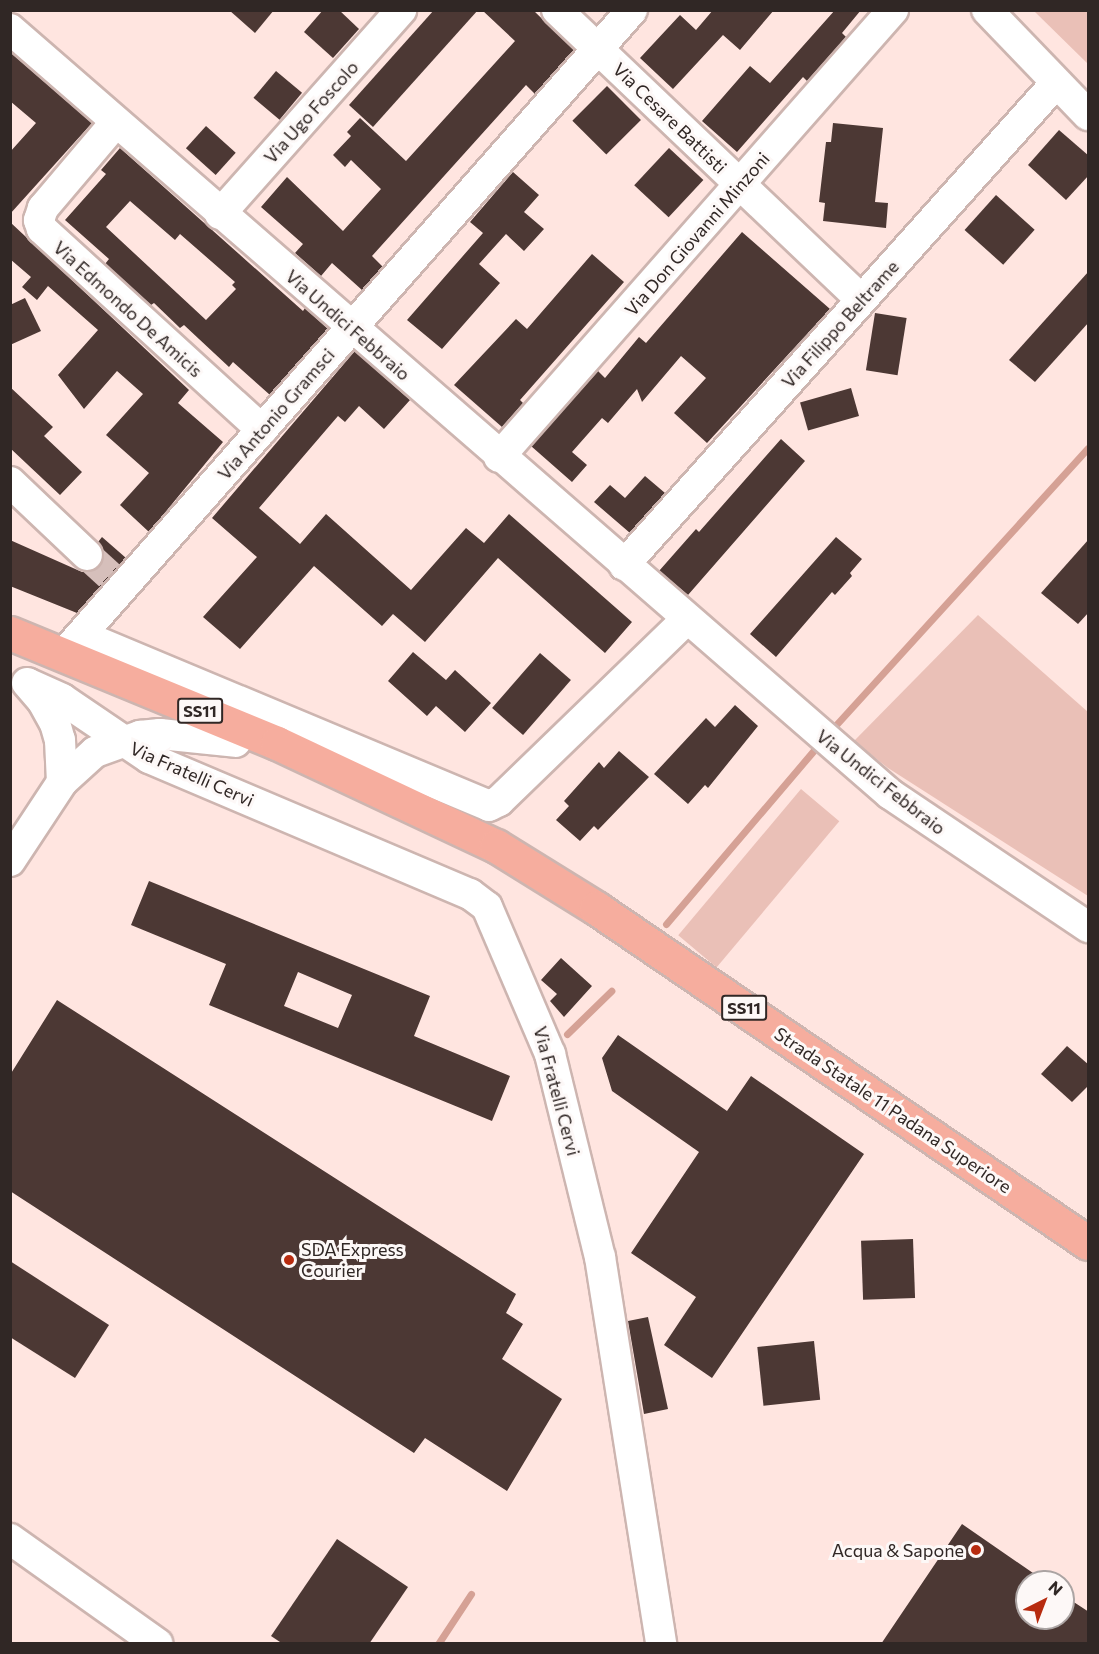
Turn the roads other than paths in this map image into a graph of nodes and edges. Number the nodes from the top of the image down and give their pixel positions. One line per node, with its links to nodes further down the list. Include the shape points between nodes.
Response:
1 (401, 10): 12 (street, Via Ugo Foscolo)
2 (558, 10): 7 (street, Via Cesare Battisti)
3 (632, 10): 7 (street, Via Antonio Gramsci)
4 (893, 10): 11 (street, Via Don Giovanni Minzoni)
5 (987, 10): 8 (street)
6 (10, 28): 10 (street, Via Undici Febbraio)
7 (598, 49): 11 (street, Via Cesare Battisti); 14 (street, Via Antonio Gramsci)
8 (1056, 83): 9 (street); 13 (street, Via Filippo Beltrame)
9 (1089, 115)
10 (116, 122): 12 (street, Via Undici Febbraio); 15 (street, Via Edmondo De Amicis, via 43,208 39,219 42,228)
11 (740, 185): 13 (street, Via Cesare Battisti); 16 (street, Via Don Giovanni Minzoni)
12 (220, 214): 14 (street, Via Undici Febbraio)
13 (861, 300): 19 (street, Via Filippo Beltrame)
14 (351, 329): 15 (street, Via Antonio Gramsci); 16 (street, Via Undici Febbraio)
15 (262, 430): 22 (street, Via Antonio Gramsci)
16 (500, 457): 19 (street, Via Undici Febbraio)
17 (10, 482): 18 (street)
18 (87, 555)
19 (624, 565): 20 (street, Via Undici Febbraio)
20 (687, 619): 22 (street, via 499,801 489,806); 30 (street, Via Undici Febbraio, via 902,803)
21 (10, 633): 22 (main road, Strada Statale 11 Padana Superiore / SS11)
22 (72, 645): 28 (main road, Strada Statale 11 Padana Superiore / SS11)
23 (10, 649): 26 (main road, Strada Statale 11 Padana Superiore / SS11)
24 (20, 680): 25 (street, Via Fratelli Cervi, via 62,699); 27 (street, via 55,723)
25 (122, 742): 26 (street, via 160,734); 27 (street, via 84,758); 34 (street, Via Fratelli Cervi, via 148,758 470,894 495,919 550,1054 600,1257)
26 (236, 742): 28 (main road, Strada Statale 11 Padana Superiore / SS11)
27 (62, 782): 29 (street)
28 (387, 794): 31 (main road, Strada Statale 11 Padana Superiore / SS11, via 475,834 566,888)
29 (10, 861)
30 (1089, 927)
31 (1089, 1243)
32 (10, 1539): 33 (street)
33 (158, 1644)
34 (661, 1644)

